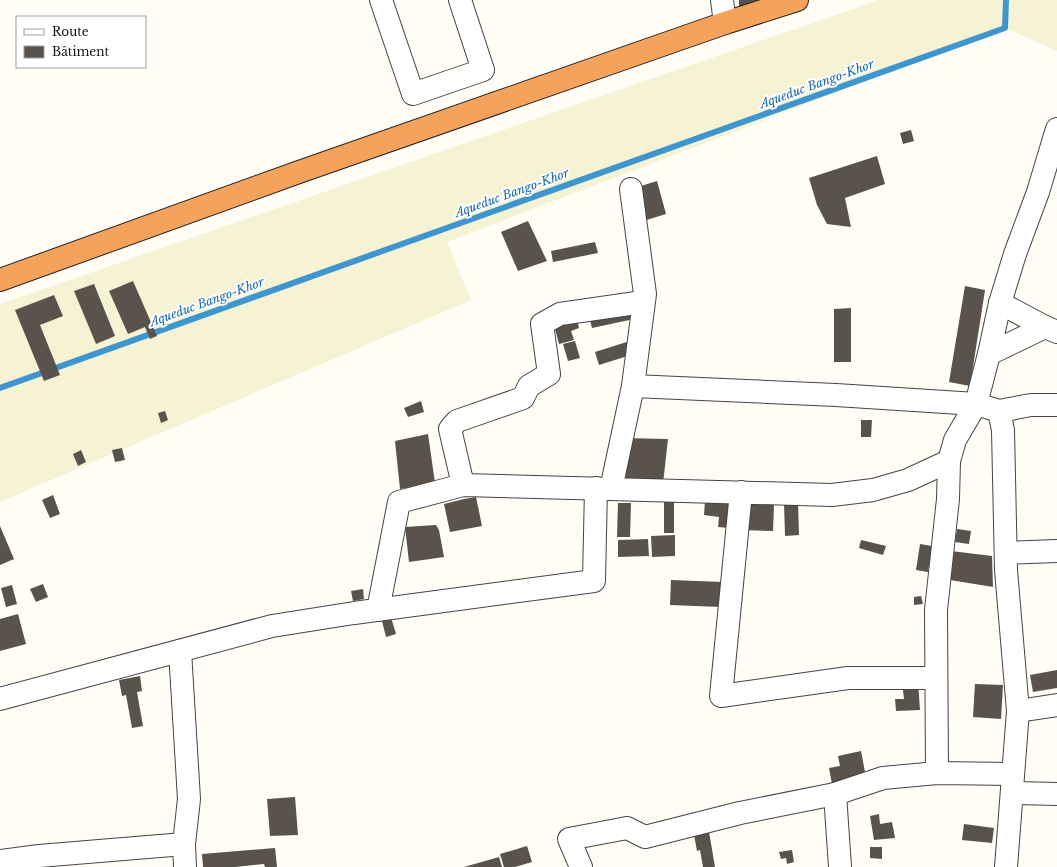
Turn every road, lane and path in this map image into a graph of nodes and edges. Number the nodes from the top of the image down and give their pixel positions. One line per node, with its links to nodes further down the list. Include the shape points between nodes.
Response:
1 (381, 0): 2 (street, via 413,94 483,70)
2 (460, 0)
3 (722, 0): 5 (street)
4 (797, 0): 5 (highway)
5 (724, 23): 8 (highway)
6 (1057, 129): 10 (street)
7 (631, 189): 9 (street)
8 (0, 280)
9 (644, 302): 13 (street); 18 (street, via 560,314 542,324 549,374 529,386 523,398 457,421 450,429)
10 (1000, 303): 11 (street); 12 (street)
11 (1051, 330): 12 (street)
12 (989, 354): 14 (street)
13 (633, 386): 14 (street); 19 (street)
14 (976, 404): 16 (street); 17 (street, via 955,440)
15 (1057, 405): 16 (street, via 1031,405)
16 (999, 411): 22 (street, via 1003,430)
17 (949, 461): 20 (street, via 908,480 873,490 832,495); 25 (street, via 948,498 936,610)
18 (463, 485): 19 (street); 23 (street, via 399,502)
19 (604, 488): 20 (street); 23 (street, via 594,582)
20 (741, 492): 25 (street, via 721,696 848,678)
21 (1057, 551): 22 (street)
22 (1006, 553): 28 (street)
23 (378, 610): 24 (street, via 272,626)
24 (180, 650): 26 (street); 33 (street, via 189,799)
25 (936, 678): 29 (street)
26 (0, 699)
27 (1057, 704): 28 (street)
28 (1018, 710): 30 (street)
29 (937, 773): 30 (street); 31 (street, via 883,778)
30 (1013, 784): 32 (street); 38 (street)
31 (835, 794): 36 (street, via 740,813 645,837 627,828 570,839); 37 (street)
32 (1057, 794)
33 (184, 844): 34 (street); 35 (street)
34 (0, 861)
35 (186, 867)
36 (581, 867)
37 (840, 867)
38 (1006, 867)

